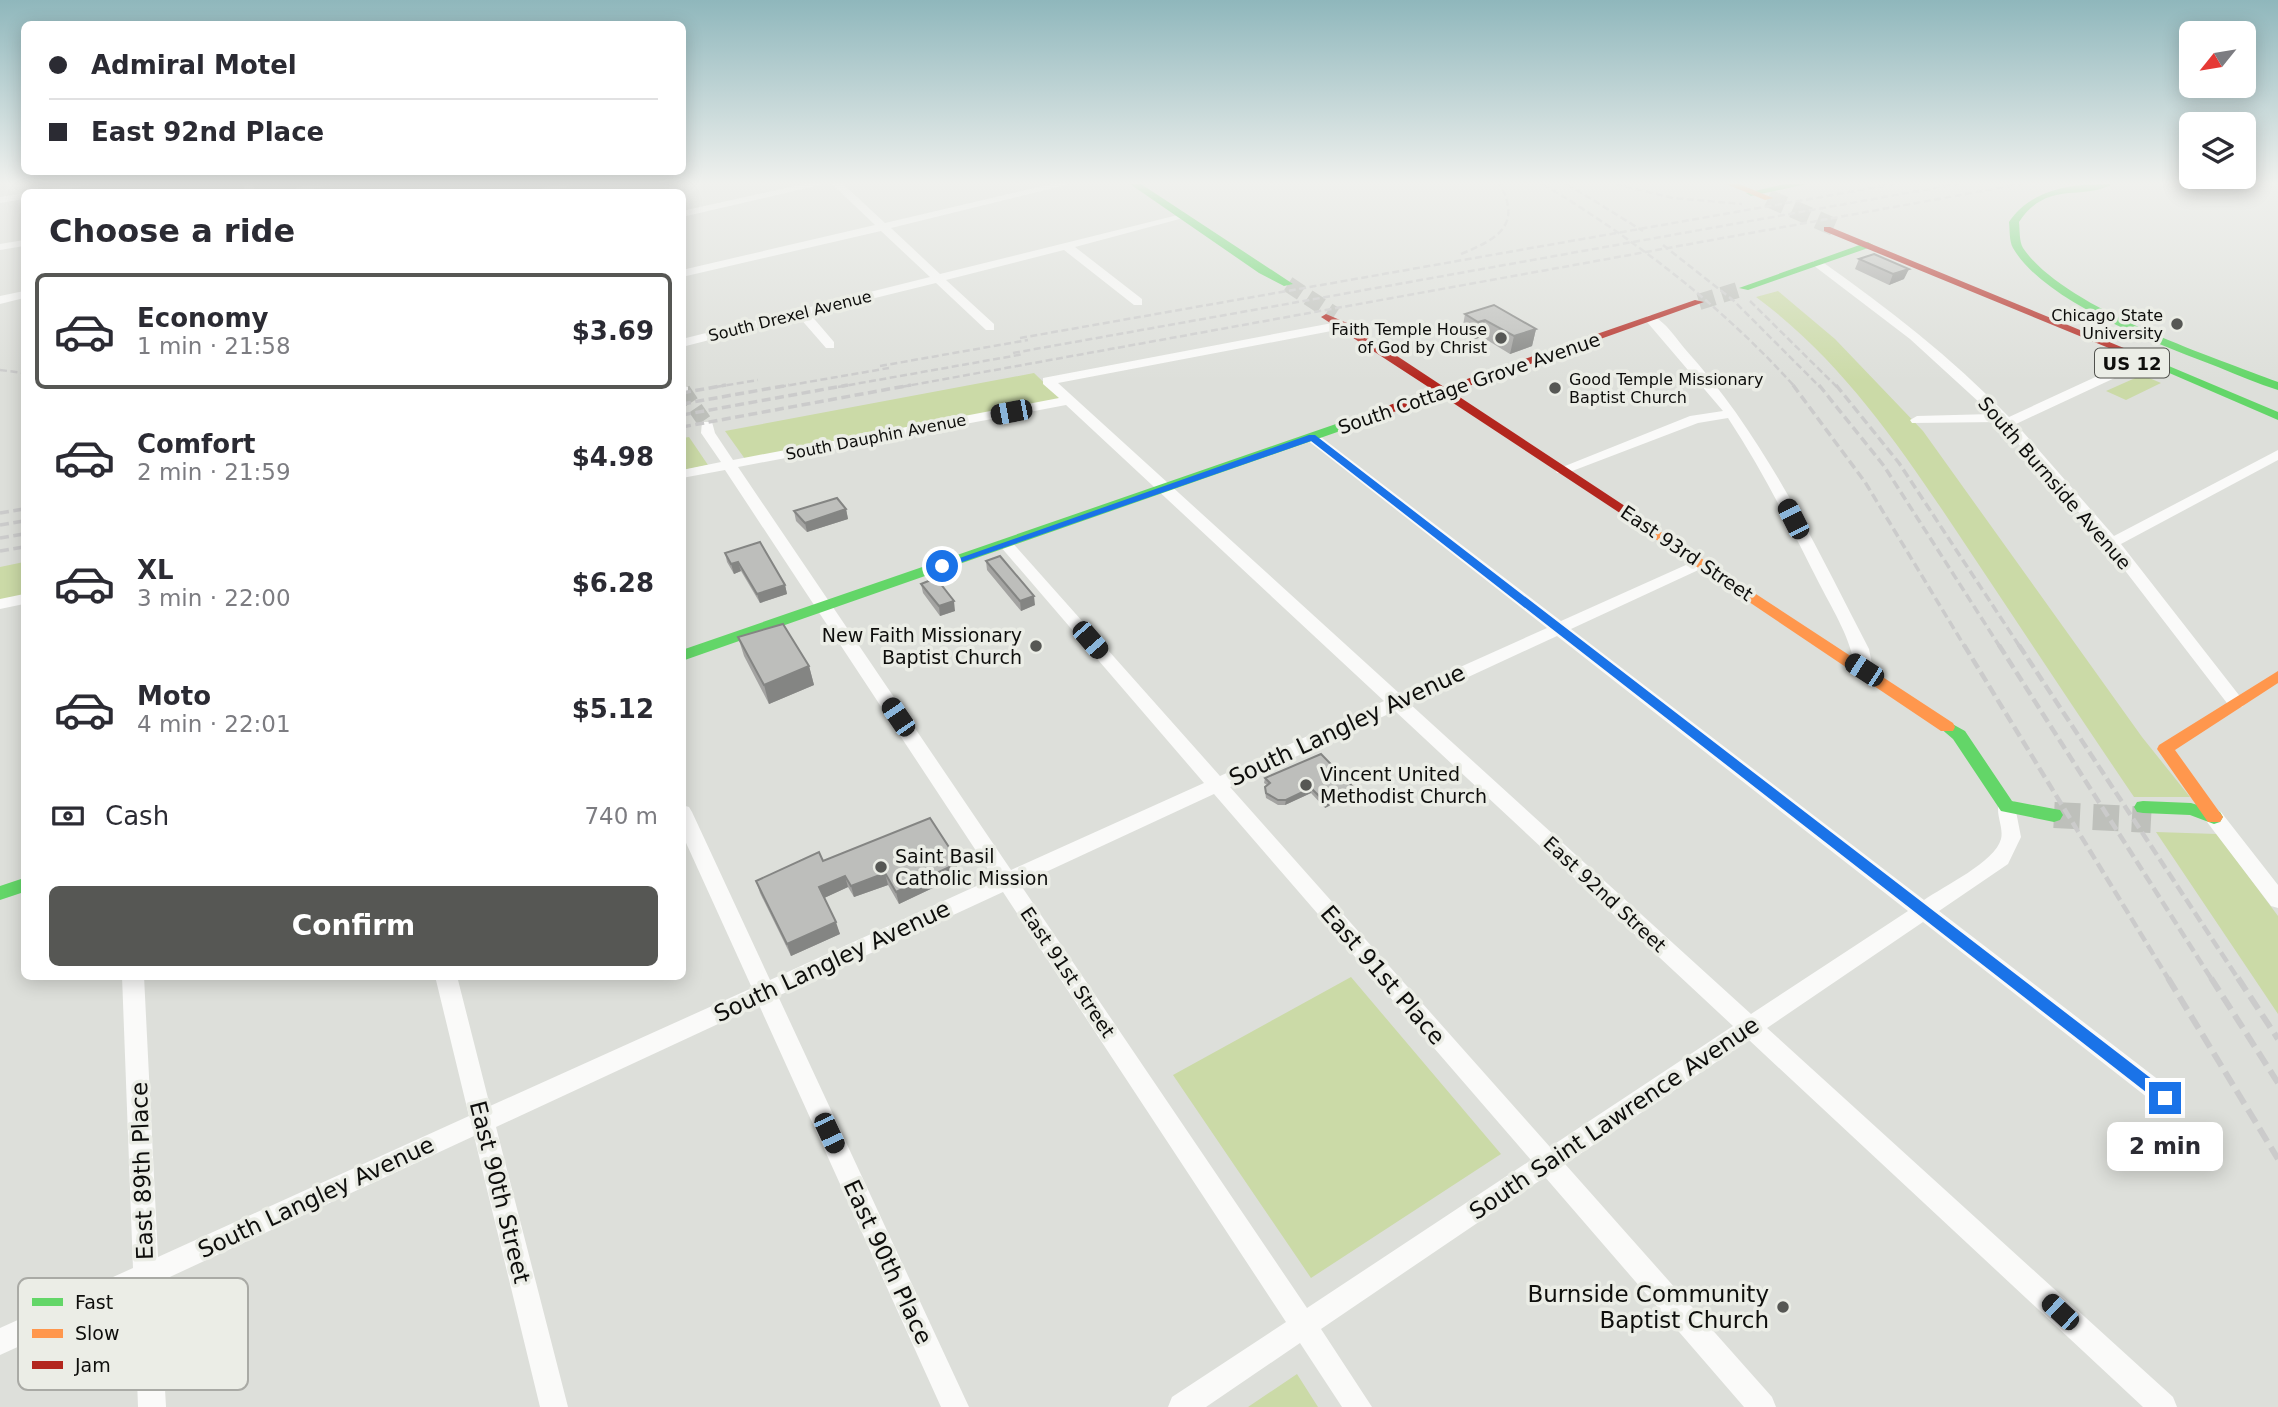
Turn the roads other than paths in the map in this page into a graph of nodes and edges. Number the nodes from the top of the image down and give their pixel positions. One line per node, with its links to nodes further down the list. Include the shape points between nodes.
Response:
1 (786, 250): 10 (street)
2 (907, 250): 11 (street)
3 (1052, 250): 11 (street, South Drexel Avenue)
4 (1071, 250): 16 (street)
5 (1231, 250): 12 (street, via 1265,277)
6 (1855, 250): 9 (street)
7 (1879, 250): 24 (street, US 12, via 1998,305)
8 (2019, 250): 25 (street, via 2027,264 2063,292 2098,311)
9 (1817, 263): 13 (street); 31 (street, South Burnside Avenue, via 1929,349)
10 (686, 273)
11 (939, 279): 18 (street, South Drexel Avenue); 21 (street)
12 (1284, 285)
13 (1744, 288)
14 (21, 296): 15 (street)
15 (0, 300)
16 (1139, 302)
17 (1699, 302): 20 (street, South Cottage Grove Avenue)
18 (802, 313): 22 (street, South Drexel Avenue); 23 (street)
19 (1335, 319): 26 (street, East 93rd Street); 27 (street, East 92nd Street, via 1048,381)
20 (1651, 319): 26 (street, South Cottage Grove Avenue); 28 (street, via 1693,363)
21 (990, 327)
22 (686, 343)
23 (830, 345)
24 (2140, 362): 29 (street, US 12); 31 (street); 32 (street, US 12)
25 (2278, 386)
26 (1443, 391): 34 (street, South Cottage Grove Avenue); 37 (street, East 93rd Street)
27 (1069, 400): 36 (street, South Dauphin Avenue); 39 (street, East 92nd Street)
28 (1731, 414): 37 (street, via 1695,419); 48 (street, via 1782,497 1861,649)
29 (2278, 416)
30 (1917, 420): 31 (street)
31 (2005, 420): 41 (street, South Burnside Avenue)
32 (2278, 426)
33 (704, 428): 36 (street, East 91st Street)
34 (1312, 437): 39 (street, South Cottage Grove Avenue); 46 (street)
35 (2278, 454): 41 (street)
36 (730, 465): 38 (street, South Dauphin Avenue); 45 (street, East 91st Street)
37 (1562, 470): 42 (street, East 93rd Street)
38 (686, 473)
39 (1165, 489): 40 (street, South Cottage Grove Avenue); 50 (street, East 92nd Street)
40 (1005, 543): 45 (street, South Cottage Grove Avenue); 52 (street, East 91st Place)
41 (2110, 544): 51 (street, South Burnside Avenue)
42 (1702, 563): 46 (street, South Langley Avenue); 48 (street, East 93rd Street)
43 (21, 600): 44 (street)
44 (0, 604)
45 (825, 607): 47 (street, South Cottage Grove Avenue); 58 (street, East 91st Street)
46 (1560, 628): 50 (street, South Langley Avenue); 62 (street)
47 (686, 655)
48 (1864, 670): 53 (street, East 93rd Street, via 1959,735)
49 (2278, 676): 51 (street)
50 (1398, 702): 52 (street, South Langley Avenue); 66 (street, East 92nd Street)
51 (2236, 703): 56 (street, via 2165,749)
52 (1217, 785): 58 (street, South Langley Avenue); 69 (street, East 91st Place)
53 (2007, 806): 54 (street, via 2028,801); 62 (street, South Saint Lawrence Avenue, via 2011,837 2001,859)
54 (2051, 809)
55 (2147, 814): 56 (street, via 2191,809)
56 (2214, 817): 61 (street)
57 (686, 821): 65 (street, East 90th Place)
58 (1008, 881): 65 (street, South Langley Avenue); 73 (street, East 91st Street)
59 (21, 886): 60 (street)
60 (0, 893)
61 (2278, 900)
62 (1924, 910): 66 (street, South Saint Lawrence Avenue); 67 (street)
63 (133, 980): 70 (street, East 89th Place)
64 (447, 980): 68 (street, East 90th Street)
65 (764, 993): 68 (street, South Langley Avenue); 77 (street, East 90th Place)
66 (1750, 1027): 69 (street, South Saint Lawrence Avenue); 81 (street, East 92nd Street)
67 (2165, 1098)
68 (482, 1121): 70 (street, South Langley Avenue); 76 (street, East 90th Street)
69 (1547, 1162): 73 (street, South Saint Lawrence Avenue); 80 (street, East 91st Place)
70 (146, 1275): 71 (street, South Langley Avenue); 72 (street, East 89th Place)
71 (139, 1278)
72 (146, 1278)
73 (1304, 1325): 78 (street, South Saint Lawrence Avenue); 79 (street, East 91st Street)
74 (18, 1334): 75 (street, South Langley Avenue)
75 (0, 1342)
76 (554, 1407)
77 (955, 1407)
78 (1182, 1407)
79 (1358, 1407)
80 (1762, 1407)
81 (2163, 1407)

